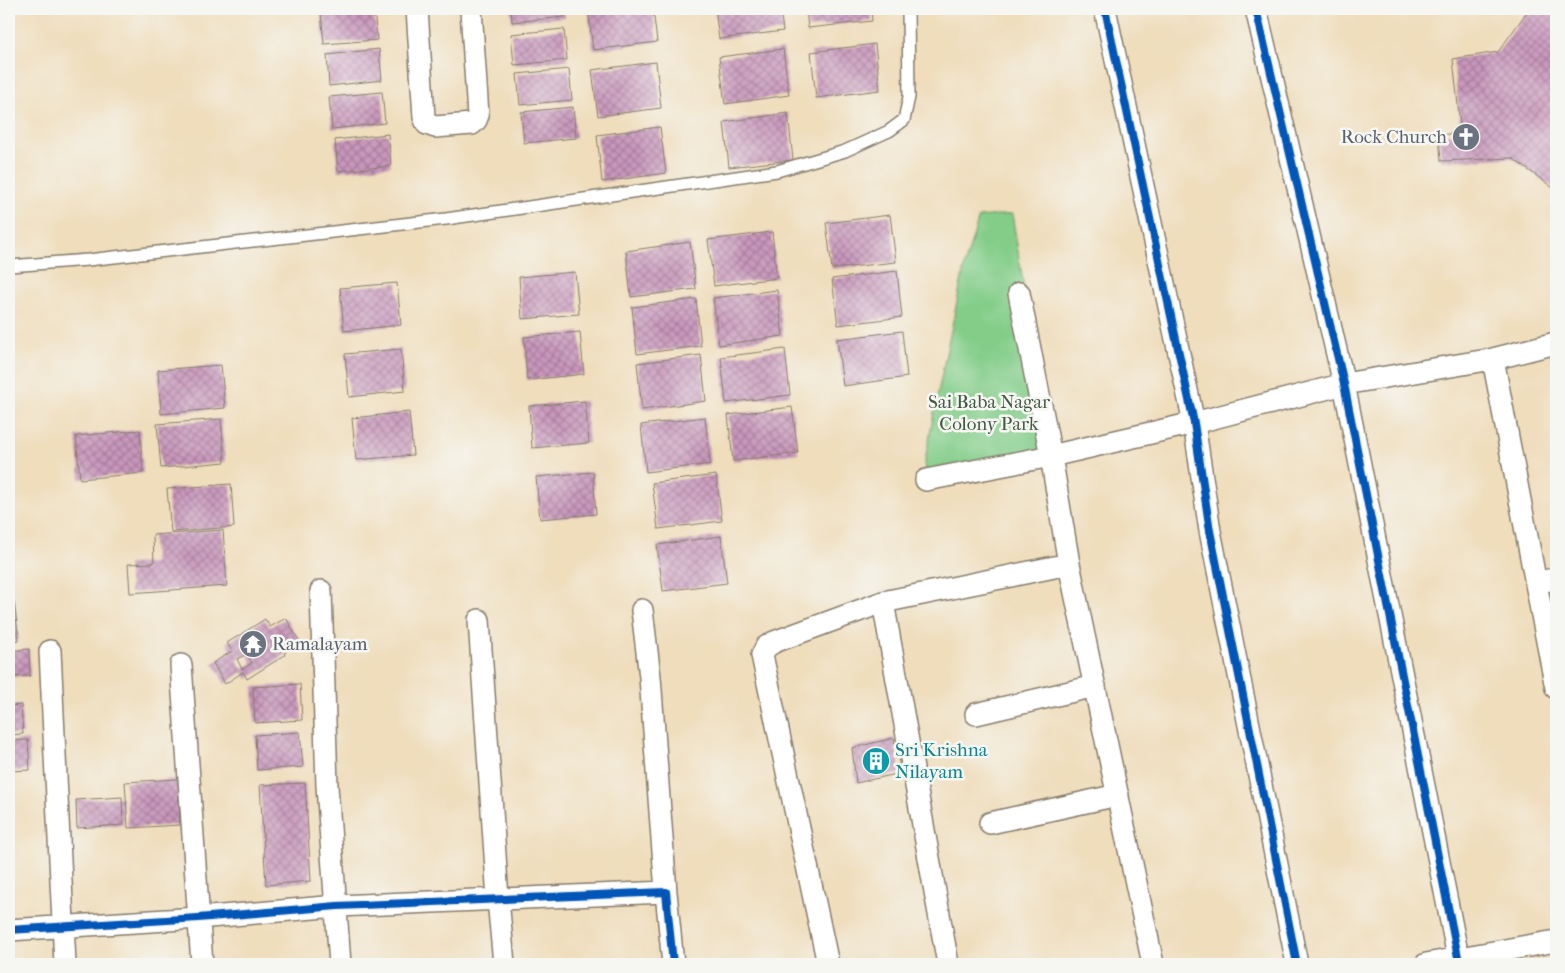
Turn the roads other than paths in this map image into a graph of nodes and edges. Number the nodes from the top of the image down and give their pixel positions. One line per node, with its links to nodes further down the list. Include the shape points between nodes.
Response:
1 (417, 9): 2 (street, via 424,117 427,124 435,127 472,124 478,115)
2 (471, 9)
3 (908, 9): 6 (lane, via 909,97 904,120 889,131 845,151 777,171 446,219)
4 (1105, 9): 11 (street)
5 (1256, 9): 10 (street)
6 (9, 266)
7 (1018, 293): 12 (street)
8 (1556, 343): 9 (street)
9 (1494, 359): 10 (street); 15 (street)
10 (1344, 384): 11 (street); 34 (street)
11 (1194, 423): 12 (street); 43 (street, via 1210,531)
12 (1051, 456): 13 (street); 14 (street)
13 (926, 480)
14 (1069, 564): 17 (street); 22 (street)
15 (1546, 580): 23 (street)
16 (322, 591): 29 (street, via 327,786)
17 (883, 602): 40 (street, via 774,642 762,655); 41 (street)
18 (642, 610): 27 (street)
19 (479, 620): 28 (street)
20 (50, 651): 31 (street)
21 (181, 665): 30 (street)
22 (1095, 686): 24 (street); 25 (street)
23 (1556, 688)
24 (976, 714)
25 (1118, 795): 26 (street); 42 (street)
26 (990, 823)
27 (666, 892): 28 (street); 39 (street)
28 (498, 899): 29 (street); 38 (street)
29 (337, 906): 30 (street); 37 (street)
30 (198, 918): 31 (street); 36 (street)
31 (63, 926): 32 (street); 35 (street)
32 (9, 930)
33 (1556, 941): 34 (street)
34 (1458, 957): 44 (street)
35 (65, 964)
36 (202, 964)
37 (340, 964)
38 (504, 964)
39 (673, 964)
40 (828, 964)
41 (948, 964)
42 (1153, 964)
43 (1297, 964)
44 (1426, 964)

